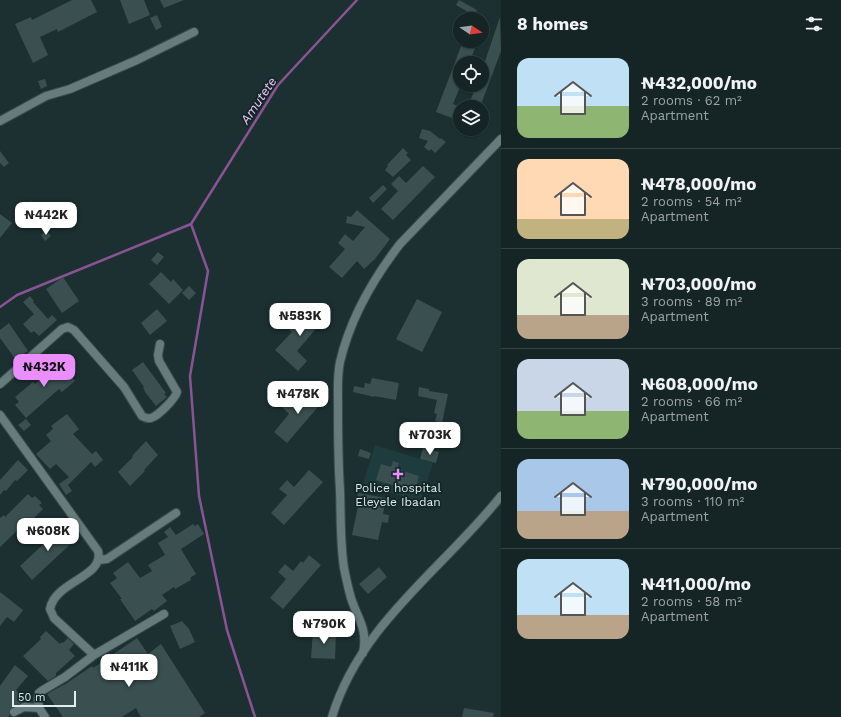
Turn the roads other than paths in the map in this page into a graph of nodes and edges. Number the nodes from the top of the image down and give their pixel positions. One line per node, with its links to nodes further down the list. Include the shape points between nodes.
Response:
1 (194, 32): 2 (street, via 70,89 46,96)
2 (0, 121)
3 (501, 139): 11 (street, via 400,244 386,262 374,280 355,320 340,363 338,455 343,558 351,599 364,629)
4 (160, 344): 5 (street, via 159,361 177,392 172,401 151,418 142,416 124,387 74,330 68,327 62,329)
5 (0, 384)
6 (0, 414): 9 (street, via 96,548)
7 (501, 496): 11 (street, via 451,553 394,610)
8 (176, 513): 9 (street, via 107,559)
9 (99, 560): 12 (street, via 93,569 60,591 53,599 50,609 54,618)
10 (164, 614): 12 (street)
11 (363, 653): 16 (street, via 342,688)
12 (94, 655): 13 (street, via 39,693)
13 (39, 708): 14 (street, via 24,707); 15 (street)
14 (14, 712)
15 (45, 717)
16 (332, 717)

